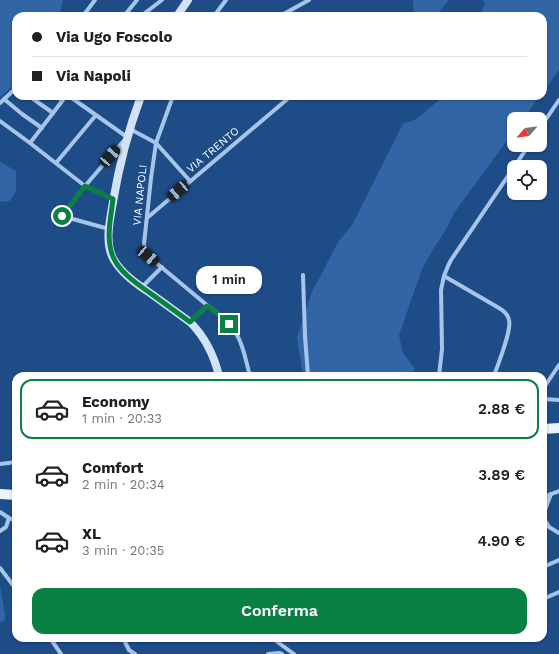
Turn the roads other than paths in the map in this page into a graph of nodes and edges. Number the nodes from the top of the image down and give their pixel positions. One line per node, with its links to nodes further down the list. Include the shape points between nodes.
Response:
1 (95, 0): 7 (street)
2 (137, 0): 8 (street)
3 (162, 0): 9 (street)
4 (188, 0): 10 (main road)
5 (226, 0): 11 (street)
6 (309, 0): 12 (street)
7 (86, 12)
8 (127, 12)
9 (146, 12)
10 (180, 12)
11 (217, 12)
12 (287, 12)
13 (12, 92): 14 (street)
14 (4, 99): 22 (street); 27 (street)
15 (35, 100): 23 (street)
16 (62, 100): 23 (street)
17 (75, 100): 24 (street)
18 (137, 100): 28 (main road)
19 (172, 100): 31 (street, VIA NAPOLI)
20 (286, 100): 34 (street, VIA TRENTO)
21 (559, 100): 25 (street)
22 (0, 103)
23 (53, 113): 27 (street)
24 (96, 115): 29 (street); 33 (street)
25 (547, 118)
26 (0, 121): 30 (street)
27 (42, 128): 30 (street)
28 (130, 128): 29 (main road); 31 (street)
29 (127, 137): 35 (street); 36 (main road)
30 (30, 143): 33 (street)
31 (156, 143): 34 (street); 37 (street, VIA NAPOLI)
32 (524, 152): 41 (street, via 451,260)
33 (56, 163): 35 (street)
34 (190, 181): 37 (street, VIA TRENTO)
35 (85, 186): 36 (street); 38 (street, via 62,216)
36 (113, 199): 38 (main road)
37 (147, 218): 39 (street, VIA NAPOLI, via 145,251)
38 (109, 229): 42 (main road, via 113,257 124,272)
39 (162, 267): 42 (street); 43 (street, VIA NAPOLI)
40 (304, 274): 48 (street)
41 (444, 276): 49 (street, via 441,290 442,349); 50 (street, via 499,308 508,317 509,331)
42 (142, 287): 44 (main road)
43 (207, 306): 44 (street); 47 (street, VIA NAPOLI, via 226,320 236,334)
44 (190, 322): 46 (main road, via 208,344)
45 (559, 365): 51 (street)
46 (218, 372)
47 (249, 372)
48 (308, 372)
49 (439, 372)
50 (495, 372)
51 (547, 383)
52 (547, 399): 53 (street)
53 (559, 400)
54 (559, 428): 55 (main road)
55 (547, 429)
56 (12, 462): 57 (street)
57 (0, 464)
58 (559, 491): 60 (street)
59 (0, 494): 61 (main road)
60 (551, 494): 62 (street); 63 (street)
61 (12, 495)
62 (547, 496)
63 (547, 505)
64 (0, 512): 65 (street)
65 (9, 518): 66 (street); 68 (street, via 4,529)
66 (12, 519)
67 (547, 523): 69 (street)
68 (0, 531)
69 (559, 533)
70 (559, 560): 71 (street)
71 (547, 566)
72 (0, 568): 73 (street)
73 (12, 584)
74 (559, 592): 75 (street)
75 (547, 597)
76 (52, 642): 79 (street)
77 (125, 642): 80 (street)
78 (278, 642): 83 (street)
79 (60, 654)
80 (135, 654)
81 (268, 654): 82 (street)
82 (282, 654)
83 (294, 654)

